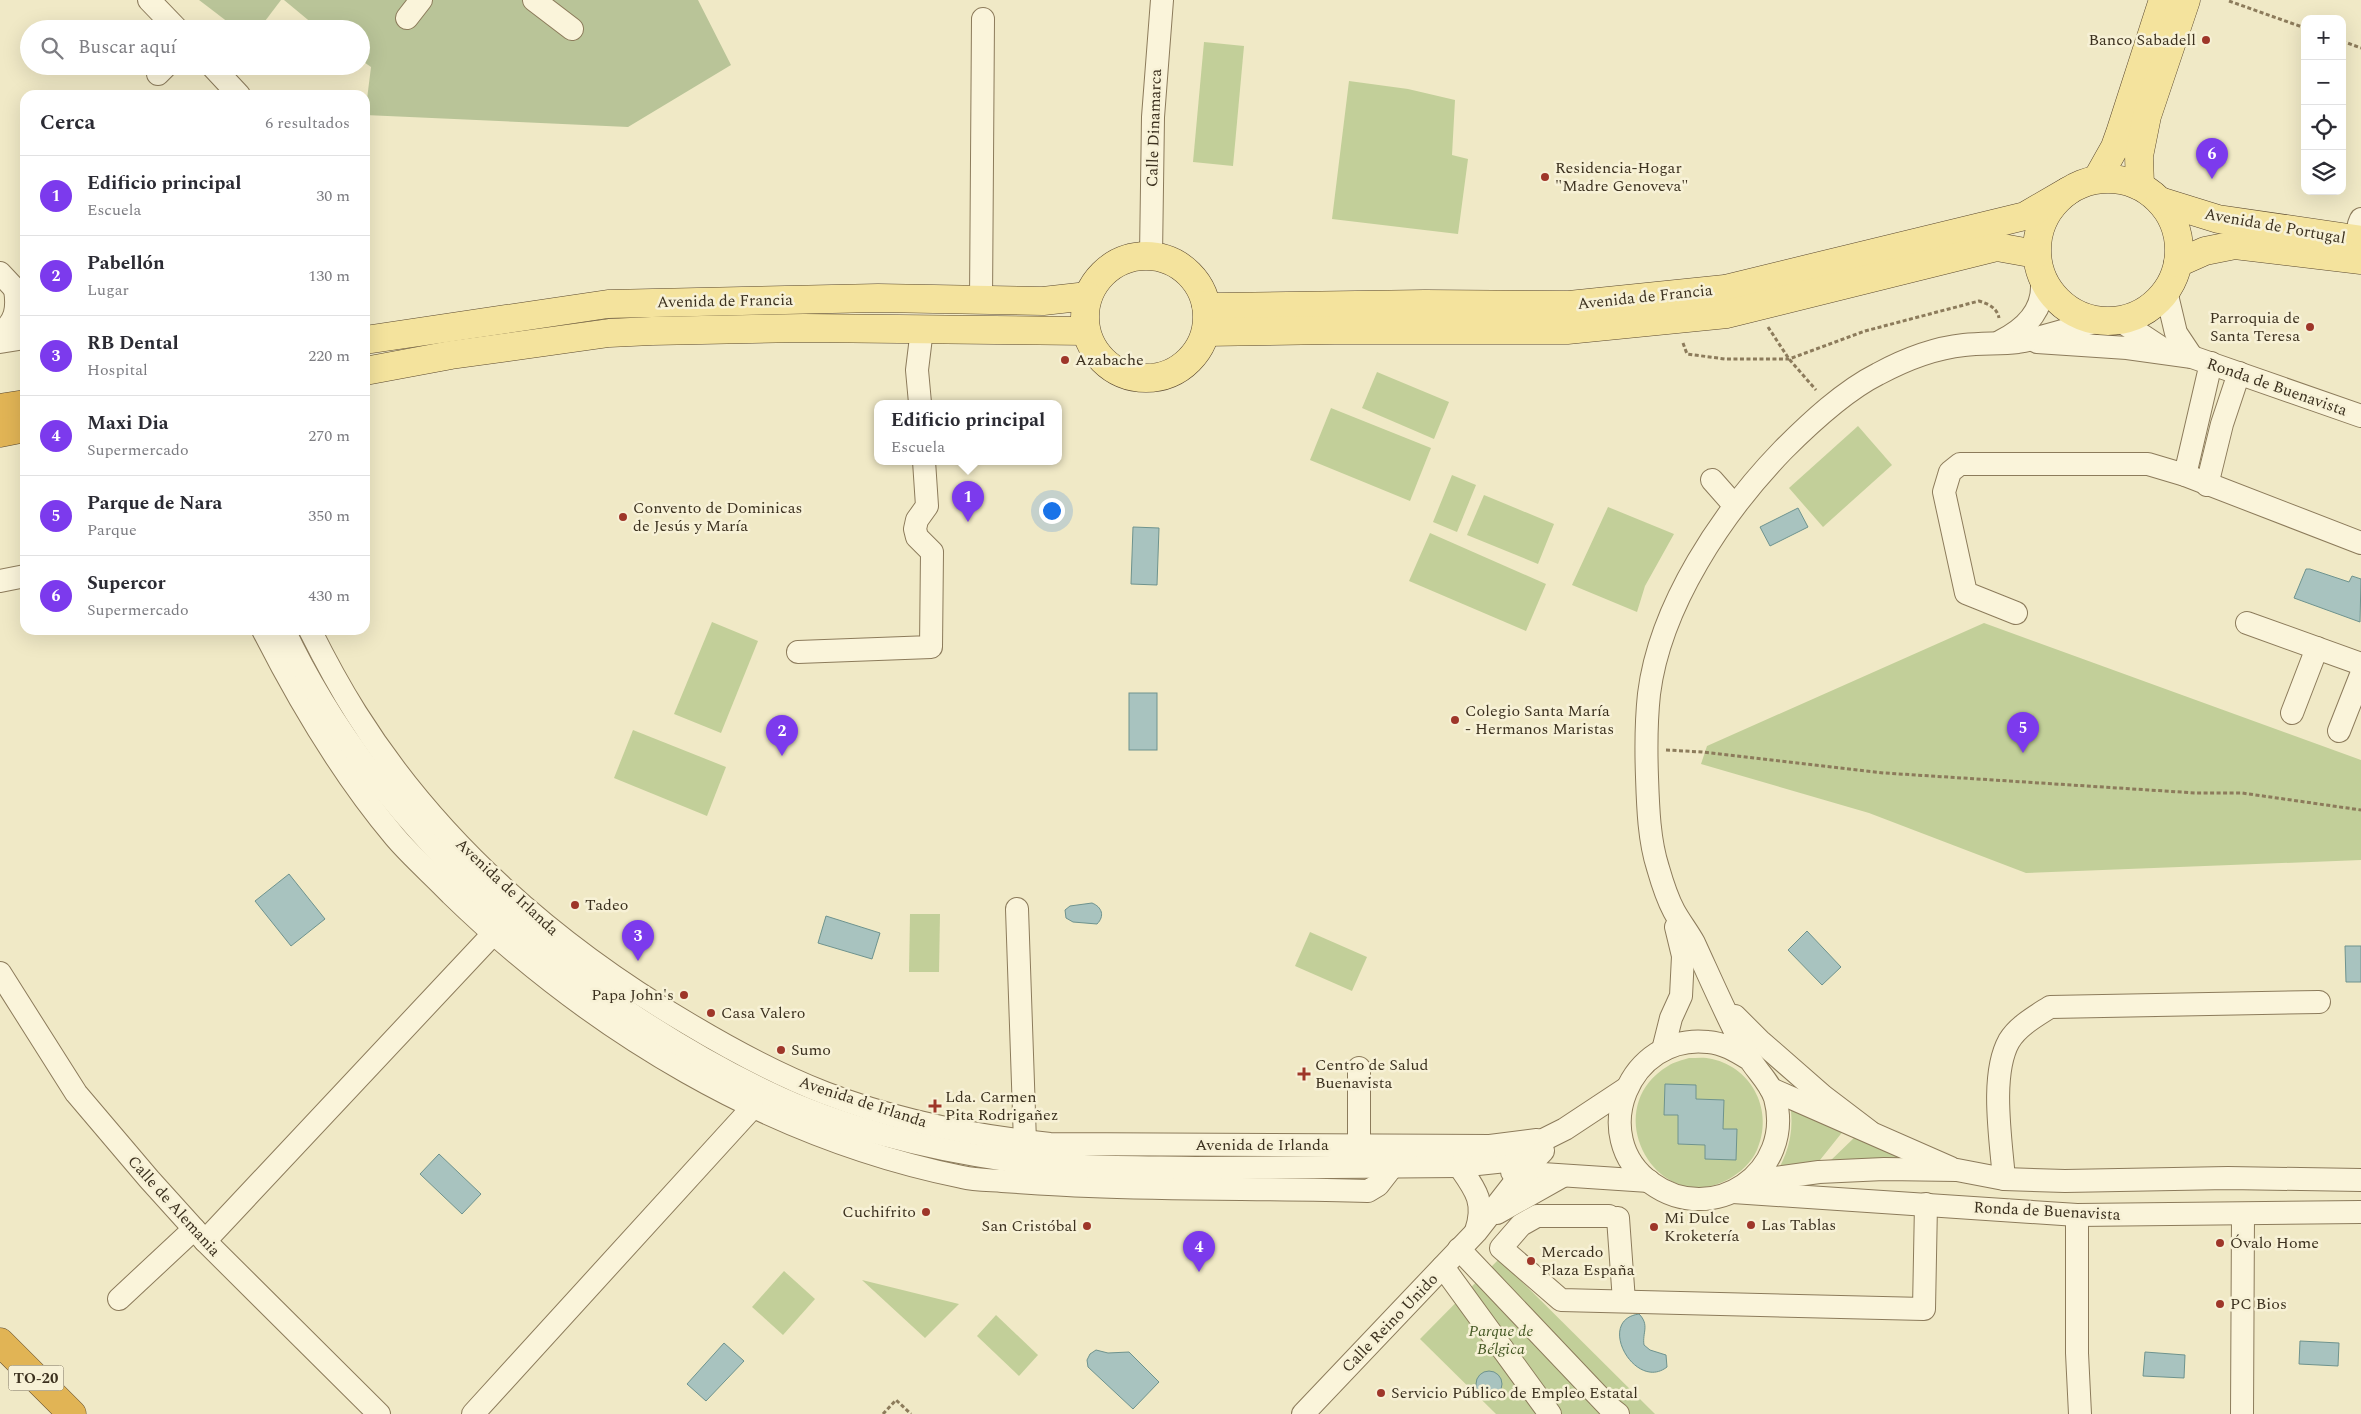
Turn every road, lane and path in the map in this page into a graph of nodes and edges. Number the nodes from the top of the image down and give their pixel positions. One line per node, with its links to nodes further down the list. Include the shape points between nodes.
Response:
1 (149, 0): 10 (street)
2 (421, 0): 8 (street)
3 (534, 0): 12 (street)
4 (1162, 0): 21 (street, Calle Dinamarca, via 1153,117)
5 (2163, 0): 17 (main road, via 2120,133)
6 (2186, 0): 19 (main road, via 2147,116 2139,156)
7 (2229, 1): 11 (path)
8 (407, 18)
9 (983, 19): 29 (street)
10 (168, 20)
11 (2301, 27)
12 (572, 29)
13 (2346, 42): 14 (path)
14 (2361, 48)
15 (220, 75): 16 (street)
16 (234, 90)
17 (2097, 179): 18 (main road); 19 (main road, via 2119,179)
18 (2068, 191): 24 (main road, via 2050,207 2040,229); 30 (main road, Avenida de Francia, via 2025,216 1725,289 1569,305)
19 (2150, 194): 20 (main road, Avenida de Portugal, via 2218,219); 23 (main road, via 2176,230)
20 (2360, 228)
21 (1151, 256): 28 (main road, via 1119,261 1095,282); 30 (main road, via 1180,266 1201,290)
22 (2361, 260): 23 (main road, Avenida de Portugal, via 2235,245 2205,251)
23 (2178, 263): 26 (main road)
24 (2039, 265): 31 (main road, via 2055,298 2075,313); 35 (main road, Avenida de Francia, via 1997,247 1748,311 1572,330); 37 (street, Ronda de Buenavista, via 2044,290 2037,310 2017,333)
25 (0, 273): 27 (street)
26 (2166, 291): 31 (main road, via 2137,315); 43 (street, Ronda de Buenavista, via 2176,333)
27 (20, 292): 36 (street, via 14,320)
28 (1088, 296): 29 (main road, Avenida de Francia, via 1043,301); 34 (main road)
29 (982, 301): 39 (main road, Avenida de Francia, via 878,298 608,304)
30 (1206, 305): 35 (main road)
31 (2109, 321): 41 (street, Ronda de Buenavista); 43 (street, Ronda de Buenavista)
32 (1766, 322): 44 (path)
33 (922, 329): 34 (main road, Avenida de Francia); 45 (main road, Avenida de Francia, via 804,328 609,333); 48 (street, via 917,370)
34 (1085, 331): 35 (main road, via 1093,350 1107,366 1125,376 1145,379 1166,376 1184,366 1198,351)
35 (1206, 332)
36 (0, 334)
37 (1998, 335): 41 (street, Ronda de Buenavista); 44 (path, via 1998,313 1989,304 1979,301 1864,331); 58 (street, Ronda de Buenavista, via 1944,348 1874,375 1803,430)
38 (20, 339): 40 (street)
39 (370, 339)
40 (0, 342)
41 (2018, 342): 43 (street, Ronda de Buenavista, via 2127,348)
42 (1683, 343): 44 (path, via 1687,354 1726,359)
43 (2191, 358): 46 (street, Ronda de Buenavista); 55 (street)
44 (1789, 359): 47 (path)
45 (370, 370)
46 (2239, 373): 51 (street, Ronda de Buenavista); 57 (street)
47 (1816, 390)
48 (920, 400)
49 (20, 405): 50 (highway)
50 (0, 408)
51 (2361, 416)
52 (20, 429): 53 (highway)
53 (0, 433)
54 (924, 465): 68 (street, via 927,506 915,529 932,552 931,647)
55 (2185, 475): 57 (street); 62 (street, via 2148,464 1960,464 1950,472 1944,492 1966,593)
56 (1712, 480): 58 (street)
57 (2206, 485): 59 (street)
58 (1734, 506): 73 (street, Ronda de Buenavista, via 1676,603 1649,691)
59 (2361, 543)
60 (20, 577): 61 (street)
61 (0, 581)
62 (2016, 613)
63 (2246, 623): 67 (street)
64 (266, 635): 77 (street, Avenida de Irlanda, via 296,695 352,782 397,840)
65 (286, 635): 97 (street, Avenida de Irlanda, via 300,663 369,768 453,867 506,918 591,986 665,1036 768,1093 860,1128 1007,1160 1089,1167)
66 (313, 635): 90 (street, Avenida de Irlanda, via 356,713 398,773 437,820 520,904 610,975 749,1060 826,1093 922,1123)
67 (2317, 648): 69 (street); 71 (street)
68 (798, 652)
69 (2361, 664)
70 (2361, 675): 72 (street)
71 (2292, 714)
72 (2339, 731)
73 (1646, 750): 74 (path, via 1702,752 1884,773 2196,793 2242,793); 76 (street, Ronda de Buenavista, via 1656,862)
74 (2361, 810)
75 (1017, 909): 90 (street)
76 (1674, 912): 79 (street, Ronda de Buenavista, via 1691,938); 81 (street, Ronda de Buenavista, via 1683,956 1681,996 1671,1018)
77 (493, 934): 86 (street, Avenida de Irlanda, via 631,1038); 107 (street)
78 (0, 973): 107 (street, Calle de Alemania, via 76,1093)
79 (1713, 988): 82 (street, Ronda de Buenavista); 88 (street, Ronda de Buenavista, via 1738,1020 1760,1041)
80 (2319, 1002): 98 (street, via 2050,1007 2029,1020 2010,1040 2000,1062 1998,1089)
81 (1663, 1050): 82 (street, Ronda de Buenavista, via 1681,1043 1710,1042 1727,1046); 84 (street, Ronda de Buenavista, via 1635,1073)
82 (1749, 1059): 85 (street, Ronda de Buenavista)
83 (1359, 1068): 91 (street)
84 (1627, 1088): 87 (street, Avenida de Irlanda); 100 (street, Ronda de Buenavista, via 1620,1120 1625,1148 1636,1169)
85 (1771, 1089): 88 (street, Ronda de Buenavista); 101 (street, Ronda de Buenavista, via 1778,1114 1776,1140 1761,1170)
86 (752, 1108): 97 (street, Avenida de Irlanda, via 839,1144 965,1178 1060,1186); 115 (street)
87 (1565, 1129): 89 (street, Avenida de Irlanda); 95 (street, Calle Reino Unido)
88 (1869, 1131): 94 (street, Ronda de Buenavista)
89 (1543, 1140): 91 (street, Avenida de Irlanda); 92 (street, Avenida de Irlanda, via 1519,1157 1506,1161)
90 (1025, 1142): 91 (street, Avenida de Irlanda)
91 (1360, 1156): 93 (street, Avenida de Irlanda); 97 (street, Avenida de Irlanda)
92 (1458, 1166): 93 (street, Avenida de Irlanda); 95 (street, Avenida de Irlanda); 106 (street, via 1481,1203)
93 (1392, 1167): 97 (street, Avenida de Irlanda, via 1378,1185 1368,1191)
94 (1957, 1170): 98 (street, Ronda de Buenavista); 101 (street, Ronda de Buenavista, via 1819,1172 1775,1178)
95 (1522, 1173): 96 (street, Avenida de Irlanda); 106 (street, Calle Reino Unido)
96 (1561, 1177): 100 (street, Avenida de Irlanda); 106 (street, Calle Reino Unido)
97 (1152, 1178)
98 (2004, 1179): 99 (street, Ronda de Buenavista)
99 (2361, 1180)
100 (1649, 1181): 101 (street, Ronda de Buenavista, via 1674,1196 1696,1200 1712,1199)
101 (1739, 1188): 102 (street, Ronda de Buenavista)
102 (1926, 1204): 105 (street, Ronda de Buenavista); 111 (street, via 1924,1310)
103 (2361, 1212): 104 (street, Ronda de Buenavista)
104 (2243, 1214): 105 (street, Ronda de Buenavista); 122 (street)
105 (2077, 1215): 121 (street)
106 (1482, 1225): 108 (street, Calle Reino Unido)
107 (199, 1235): 110 (street); 114 (street, Calle de Alemania)
108 (1459, 1249): 109 (street, Calle Reino Unido); 120 (street)
109 (1443, 1267): 118 (street, Calle Reino Unido); 119 (street)
110 (119, 1299)
111 (1624, 1301): 111 (street, via 1613,1217 1546,1208 1521,1225 1501,1248 1561,1300)
112 (0, 1342): 113 (highway, TO-20)
113 (72, 1414)
114 (379, 1414)
115 (473, 1414)
116 (883, 1414): 117 (path, via 896,1400)
117 (911, 1414)
118 (1303, 1414)
119 (1550, 1414)
120 (1618, 1414)
121 (2080, 1414)
122 (2242, 1414)

